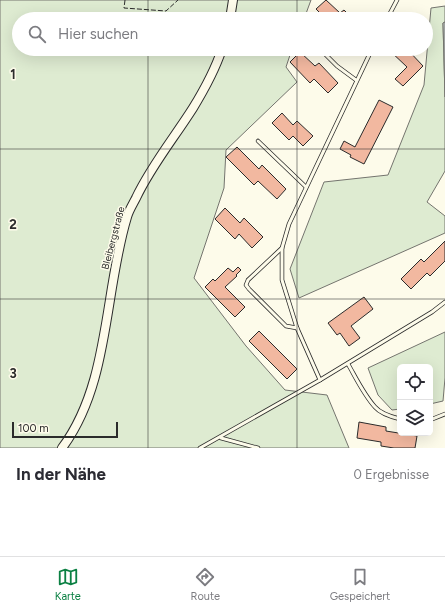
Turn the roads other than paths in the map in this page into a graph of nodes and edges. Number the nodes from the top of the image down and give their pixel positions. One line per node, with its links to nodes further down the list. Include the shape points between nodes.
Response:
1 (233, 0): 3 (street)
2 (397, 0): 4 (lane)
3 (231, 12)
4 (391, 12)
5 (220, 56): 20 (street, Bleibergstraße, via 193,108 144,181 127,215 118,251 98,367 86,406)
6 (327, 56): 8 (lane)
7 (368, 56): 8 (lane)
8 (356, 80): 10 (lane)
9 (258, 141): 10 (lane)
10 (306, 187): 11 (lane, via 289,224)
11 (282, 248): 13 (lane, via 282,280); 13 (lane, via 248,280 246,285 286,326)
12 (445, 302): 14 (lane)
13 (297, 328): 15 (lane)
14 (348, 364): 15 (lane); 17 (lane, via 376,408)
15 (320, 380): 19 (lane)
16 (445, 414): 18 (lane)
17 (397, 418)
18 (433, 419)
19 (220, 438): 21 (lane); 22 (lane)
20 (62, 448)
21 (200, 448)
22 (258, 448)

